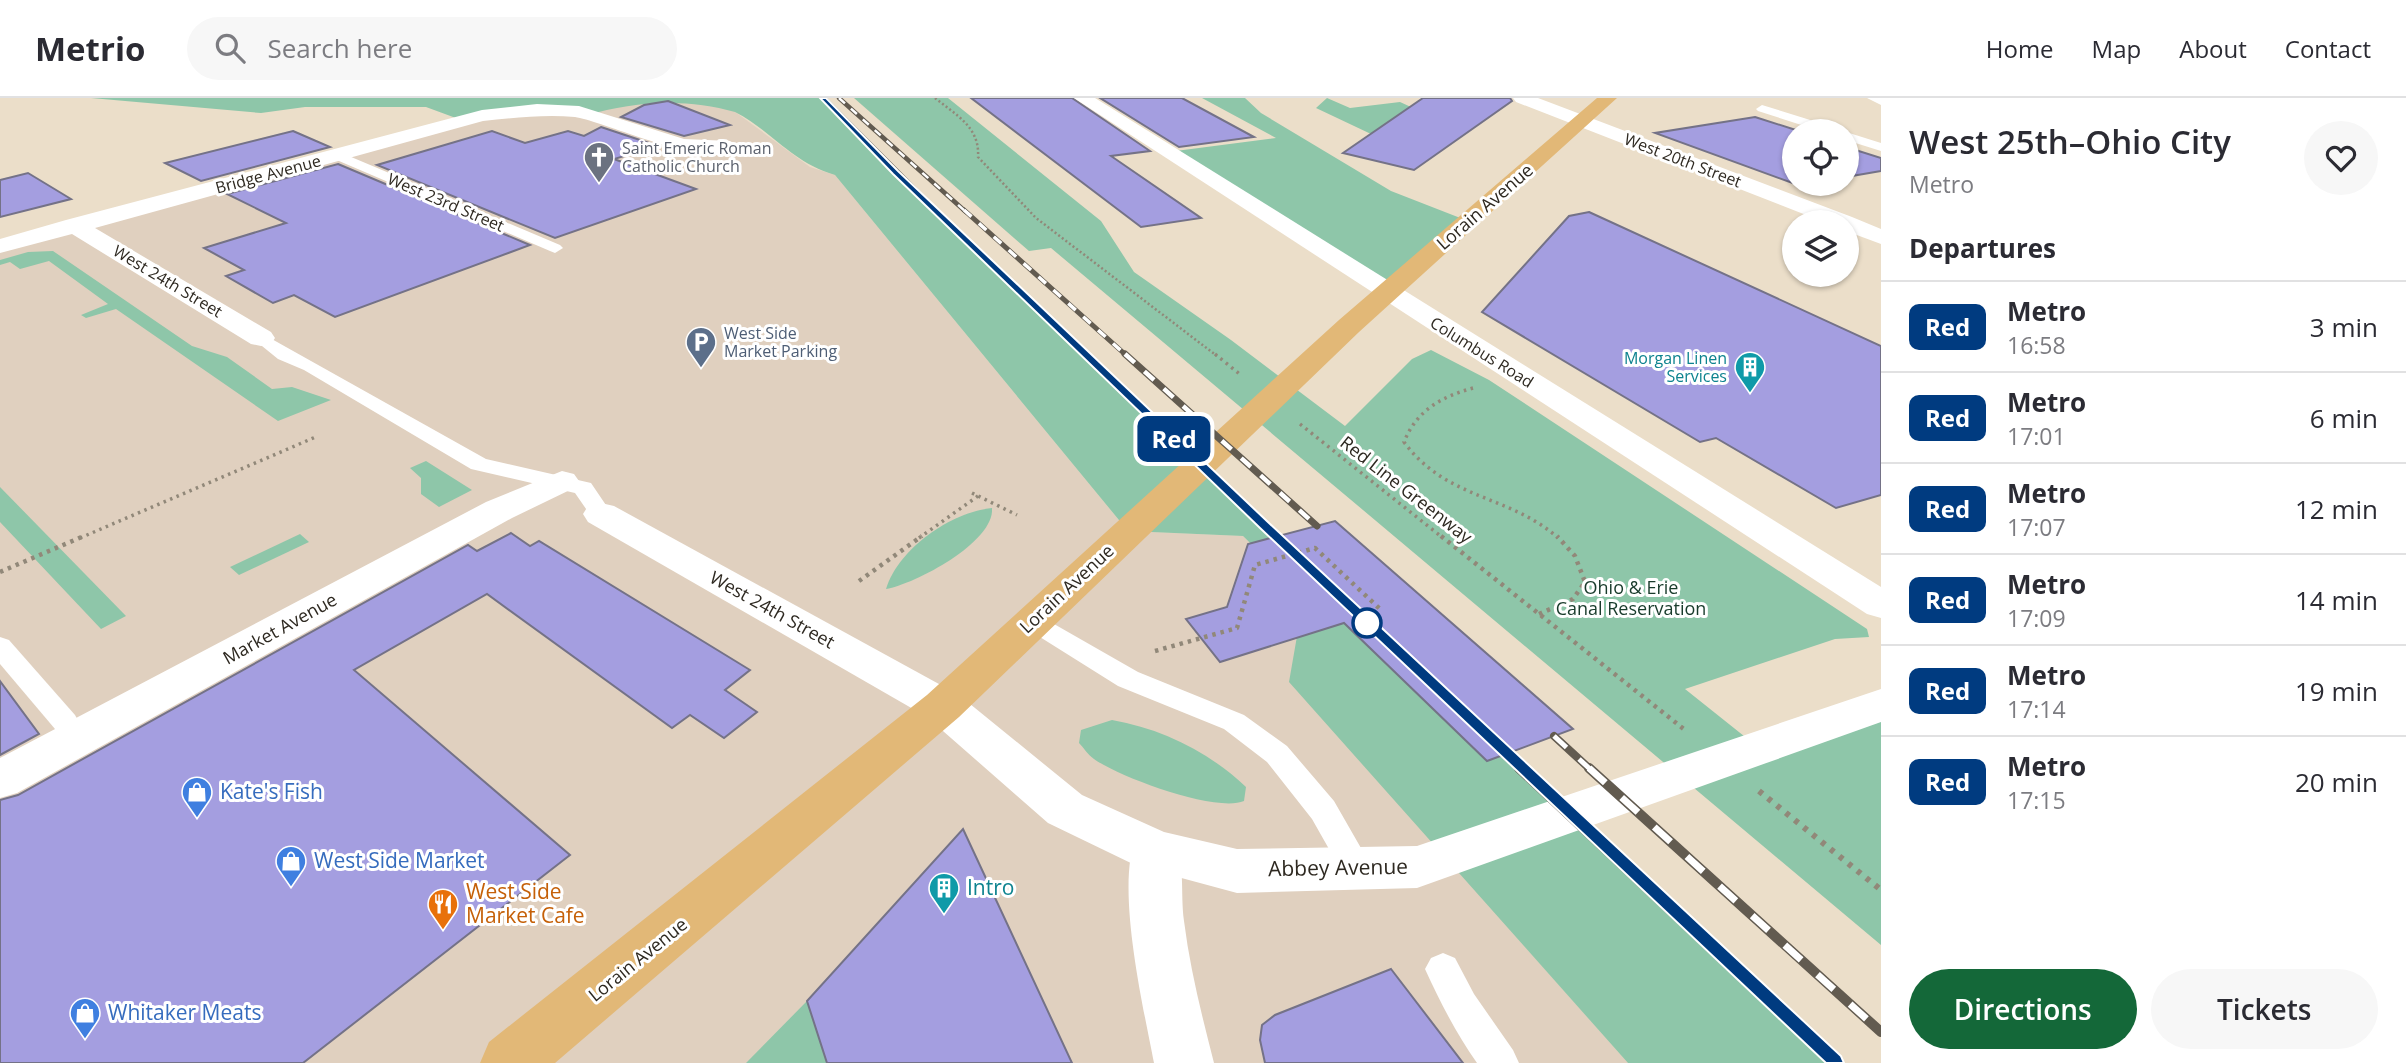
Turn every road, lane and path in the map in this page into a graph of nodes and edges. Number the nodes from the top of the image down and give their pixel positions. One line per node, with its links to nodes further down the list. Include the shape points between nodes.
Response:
1 (935, 98): 21 (path, via 973,129 979,142 978,157 1036,218)
2 (1083, 98): 30 (street, Columbus Road)
3 (1522, 98): 9 (street, West 20th Street)
4 (1876, 98): 5 (street)
5 (1881, 100)
6 (1605, 101): 9 (main road, Lorain Avenue)
7 (1762, 109): 8 (lane)
8 (1794, 119)
9 (1584, 122): 14 (street, West 20th Street); 33 (main road, Lorain Avenue, via 1349,326)
10 (1859, 140): 12 (lane)
11 (730, 147): 13 (street, Bridge Avenue, via 681,145 579,112 537,110 482,116)
12 (1881, 147)
13 (337, 155): 15 (street, Bridge Avenue); 19 (lane, West 23rd Street)
14 (1811, 210)
15 (74, 225): 18 (street, Bridge Avenue); 20 (street, West 24th Street)
16 (1859, 228): 17 (street, West 20th Street)
17 (1881, 237)
18 (0, 246)
19 (555, 248)
20 (261, 338): 25 (lane, via 479,464)
21 (1249, 382)
22 (1474, 388): 32 (path, via 1451,393 1417,414 1404,442 1415,459 1439,476 1536,522 1572,551 1583,568 1585,582 1573,599)
23 (1297, 422): 32 (path, Red Line Greenway)
24 (318, 436): 28 (path)
25 (562, 481): 26 (lane, via 583,488); 38 (street, Market Avenue)
26 (601, 514): 37 (street, West 24th Street)
27 (1017, 515): 29 (path, via 975,494)
28 (0, 572)
29 (859, 581)
30 (1881, 605)
31 (1380, 609): 35 (path, via 1315,548 1255,565 1237,628)
32 (1539, 614): 39 (path, Red Line Greenway)
33 (1033, 621): 37 (main road, Lorain Avenue); 43 (lane, via 1128,679 1234,722 1277,754 1323,810)
34 (0, 646): 38 (lane)
35 (1154, 651)
36 (1881, 705): 43 (street, Abbey Avenue, via 1447,858 1417,867)
37 (943, 706): 42 (street, Abbey Avenue, via 1065,809); 46 (main road, Lorain Avenue)
38 (72, 730): 40 (street, Market Avenue)
39 (1691, 735)
40 (0, 780)
41 (1754, 786): 44 (path)
42 (1155, 850): 43 (street, Abbey Avenue, via 1237,871); 47 (street, via 1161,943)
43 (1357, 869)
44 (1881, 890)
45 (1443, 969): 48 (lane, via 1469,1022)
46 (510, 1063)
47 (1184, 1063)
48 (1500, 1063)

